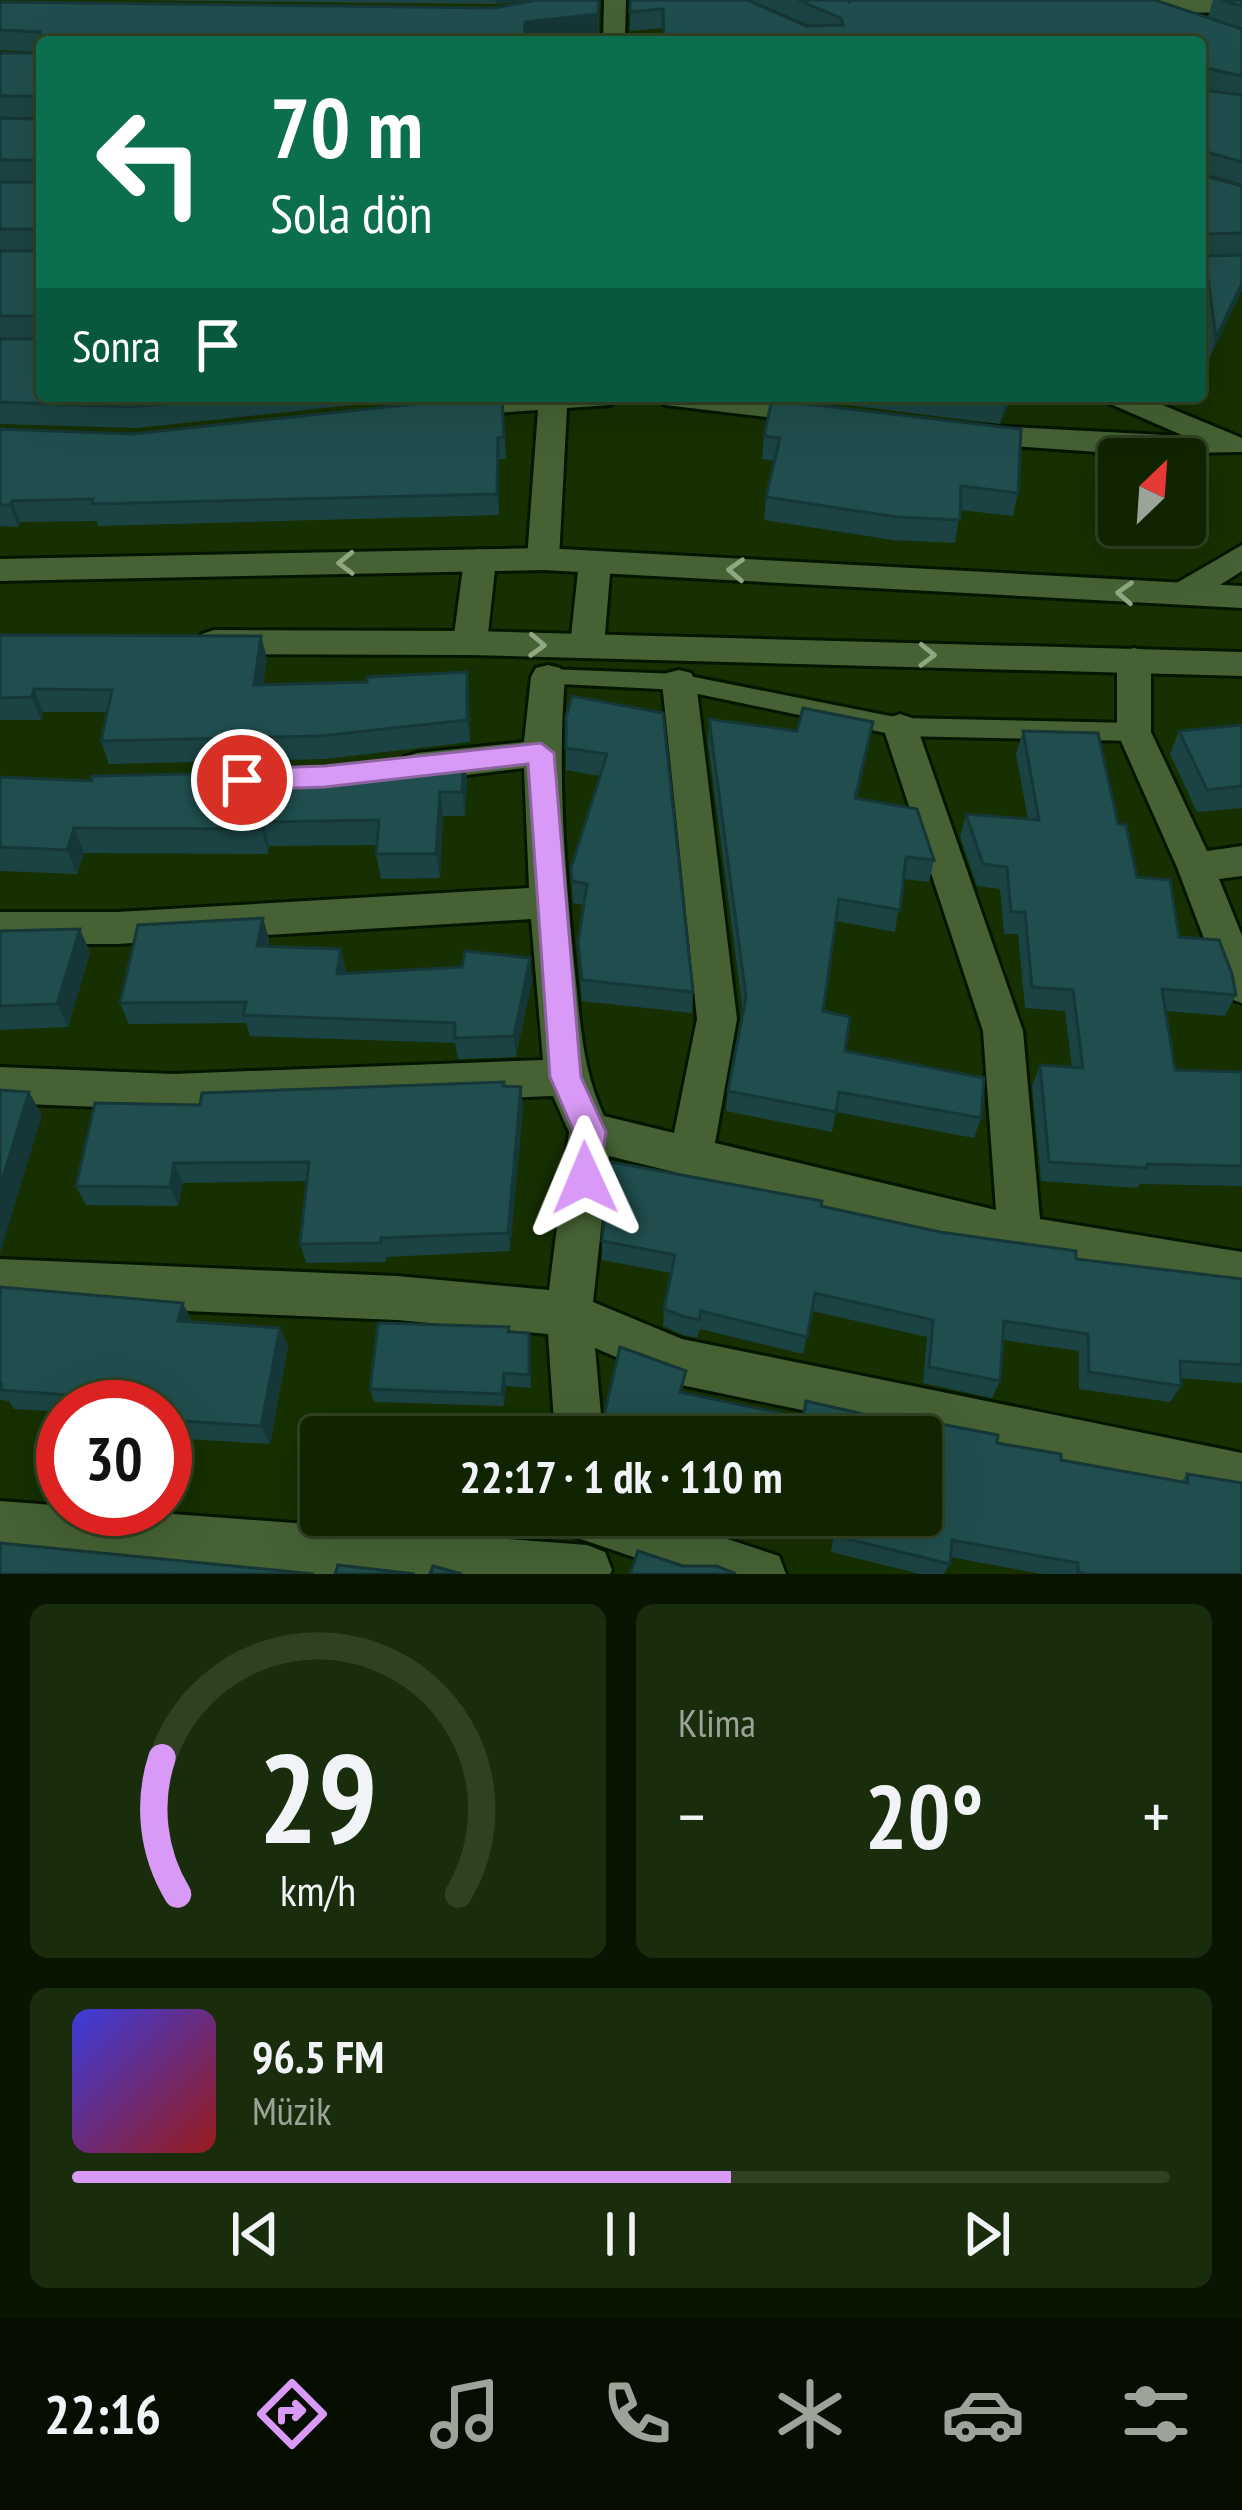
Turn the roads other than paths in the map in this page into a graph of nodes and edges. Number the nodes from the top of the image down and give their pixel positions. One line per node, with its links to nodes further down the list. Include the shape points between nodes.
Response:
1 (615, 0): 5 (street)
2 (1127, 3): 3 (street); 4 (street)
3 (1242, 6)
4 (1221, 32)
5 (614, 36)
6 (504, 402): 10 (street)
7 (553, 402): 15 (street)
8 (714, 402): 11 (street)
9 (1131, 402): 13 (street)
10 (416, 411)
11 (853, 419)
12 (940, 430): 13 (street)
13 (1237, 446)
14 (1242, 556): 19 (street)
15 (543, 559): 16 (street); 17 (street)
16 (480, 560): 18 (street, one-way to 18); 22 (street)
17 (595, 562): 19 (street, one-way to 17); 23 (street)
18 (0, 570)
19 (1179, 596): 20 (street)
20 (1242, 597)
21 (188, 641): 22 (street)
22 (470, 643): 23 (street, one-way to 23)
23 (587, 646): 24 (street, one-way to 24)
24 (1134, 660): 25 (street); 29 (street)
25 (1242, 664)
26 (548, 677): 27 (lane); 30 (street)
27 (679, 682): 28 (lane); 40 (street, via 717,1019)
28 (900, 727): 29 (lane); 41 (street, via 1003,1030)
29 (1134, 732): 33 (street)
30 (541, 753): 31 (street); 34 (street)
31 (390, 770)
32 (1242, 861): 33 (street)
33 (1196, 867): 36 (street)
34 (549, 902): 35 (street); 37 (street)
35 (0, 928)
36 (1242, 986)
37 (566, 1077): 38 (street, via 173,1092); 39 (street)
38 (0, 1084)
39 (590, 1132): 40 (street); 44 (street)
40 (691, 1157): 41 (street)
41 (1020, 1236): 42 (street)
42 (1242, 1273)
43 (0, 1280): 44 (street)
44 (569, 1314): 45 (street); 46 (street, via 681,1362)
45 (577, 1416)
46 (1242, 1477)
47 (0, 1526): 50 (street)
48 (587, 1536): 50 (street)
49 (646, 1536): 51 (street)
50 (588, 1572)
51 (761, 1574)

